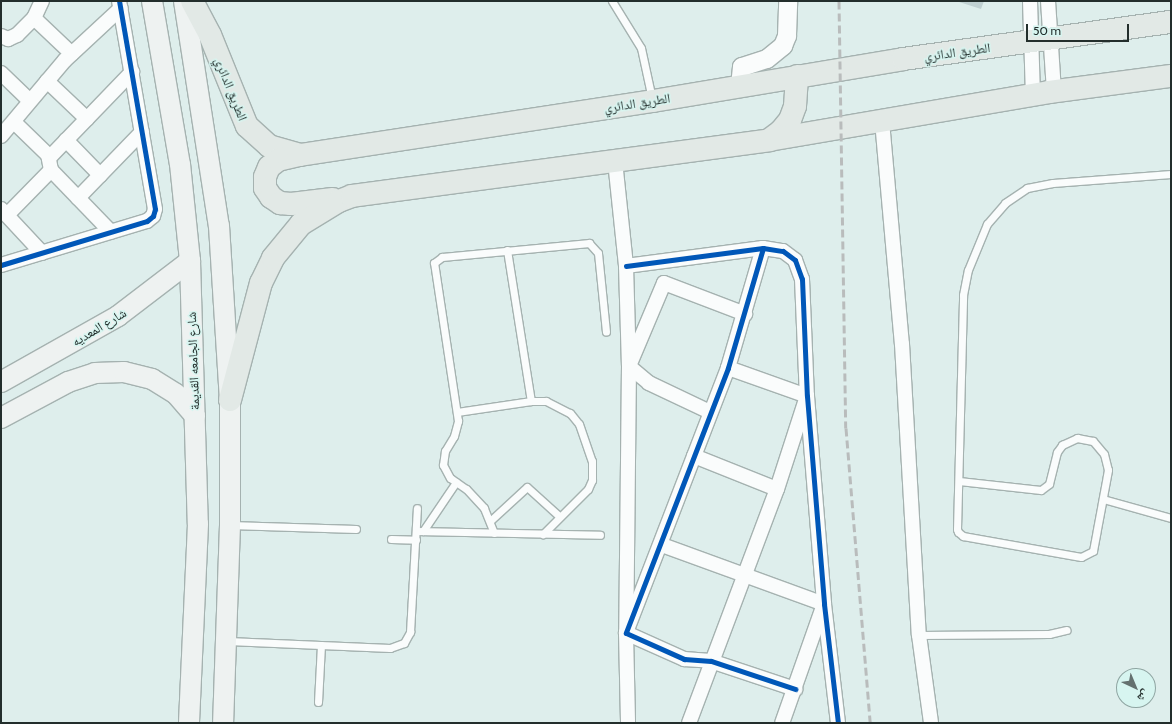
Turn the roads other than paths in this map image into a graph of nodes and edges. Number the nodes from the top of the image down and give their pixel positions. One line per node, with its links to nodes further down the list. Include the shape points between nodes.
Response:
1 (41, 1): 10 (street)
2 (152, 1): 43 (main road, شارع الجامعه القديمة, via 180,164)
3 (184, 1): 54 (main road, via 219,226)
4 (192, 1): 31 (main road, الطريق الدائري, via 210,35 247,126 269,146)
5 (612, 1): 23 (lane, via 641,48)
6 (788, 1): 20 (street, via 787,36 783,46 768,59 742,67)
7 (1030, 1): 13 (street)
8 (1048, 1): 13 (street)
9 (120, 5): 14 (street); 15 (street)
10 (34, 18): 12 (street, via 12,38); 14 (street)
11 (1171, 22): 13 (main road, الطريق الدائري)
12 (1, 36)
13 (1040, 40): 17 (main road, الطريق الدائري); 21 (street); 21 (street)
14 (72, 54): 19 (street)
15 (132, 72): 24 (street); 27 (street)
16 (1, 73): 22 (street)
17 (797, 76): 20 (main road, الطريق الدائري); 30 (main road, via 795,106 790,120)
18 (1171, 76): 21 (main road)
19 (47, 80): 22 (street); 24 (street)
20 (740, 86): 23 (main road, الطريق الدائري)
21 (1044, 93): 25 (main road)
22 (29, 100): 26 (street)
23 (652, 101): 31 (main road, الطريق الدائري)
24 (87, 119): 29 (street)
25 (882, 121): 30 (main road); 82 (street, via 902,344)
26 (14, 122): 28 (street); 33 (street)
27 (142, 132): 35 (street); 39 (street, via 154,213 147,220)
28 (1, 136)
29 (66, 140): 33 (street); 35 (street)
30 (769, 140): 32 (main road)
31 (300, 155): 36 (main road, via 278,160 269,167 265,182 271,197 280,203 291,204)
32 (615, 160): 36 (main road); 46 (street)
33 (50, 164): 37 (street); 38 (street)
34 (1171, 174): 61 (lane, via 1053,183 1027,188 1005,203 987,224 968,270 963,295)
35 (100, 175): 37 (street)
36 (352, 196): 54 (main road, via 325,207 307,219 290,234 272,258 261,283)
37 (78, 198): 39 (street)
38 (4, 212): 42 (street)
39 (111, 232): 42 (street)
40 (763, 248): 44 (street); 48 (street); 53 (street, via 783,251 795,260 802,279)
41 (507, 250): 49 (lane, via 584,242 593,245 598,253); 55 (lane); 56 (lane, via 442,257 434,263)
42 (42, 253): 45 (street)
43 (190, 261): 52 (main road, شارع المعديه, via 118,316); 58 (main road, شارع الجامعه القديمة)
44 (662, 262): 46 (street); 47 (street)
45 (1, 265)
46 (626, 266): 50 (street)
47 (664, 284): 48 (street); 50 (street)
48 (745, 314): 51 (street)
49 (606, 332)
50 (629, 366): 57 (street, via 649,383); 81 (street)
51 (728, 368): 53 (street); 57 (street)
52 (1, 382)
53 (807, 396): 63 (street); 79 (street)
54 (230, 400): 69 (main road)
55 (531, 401): 56 (lane); 66 (lane, via 546,401 570,413 584,436 592,462 592,480 588,489)
56 (457, 412): 62 (lane, via 458,426 443,458 446,472)
57 (710, 412): 60 (street)
58 (195, 416): 59 (main road, via 176,394 158,383 124,372 95,373 68,382); 88 (main road, شارع الجامعه القديمة, via 198,524)
59 (1, 418)
60 (694, 456): 63 (street); 77 (street)
61 (959, 481): 64 (lane, via 1041,490 1049,484 1057,452 1062,445 1077,438 1086,438 1100,446 1104,454 1108,470); 64 (lane, via 957,529 960,534 1081,557 1093,551)
62 (456, 482): 68 (lane, via 476,498); 71 (lane)
63 (777, 489): 78 (street)
64 (1103, 499): 67 (lane)
65 (417, 508): 71 (lane)
66 (559, 516): 68 (lane, via 527,487); 73 (lane)
67 (1171, 518)
68 (490, 521): 72 (lane)
69 (230, 525): 70 (lane); 83 (main road)
70 (356, 529)
71 (419, 531): 72 (lane); 76 (lane)
72 (494, 533): 73 (lane)
73 (543, 534): 74 (lane)
74 (600, 535)
75 (391, 539): 76 (lane)
76 (416, 540): 84 (lane, via 410,632 404,643 390,648)
77 (662, 545): 78 (street); 81 (street)
78 (745, 574): 79 (street); 85 (street)
79 (824, 604): 86 (street); 93 (street)
80 (1067, 630): 82 (lane, via 1049,634)
81 (626, 633): 85 (street, via 684,658); 90 (street)
82 (919, 635): 94 (street)
83 (228, 641): 84 (lane); 89 (main road)
84 (321, 645): 87 (lane)
85 (710, 660): 86 (street); 91 (street)
86 (795, 689): 92 (street)
87 (318, 702)
88 (189, 723)
89 (223, 723)
90 (628, 723)
91 (689, 723)
92 (782, 723)
93 (838, 723)
94 (931, 723)

